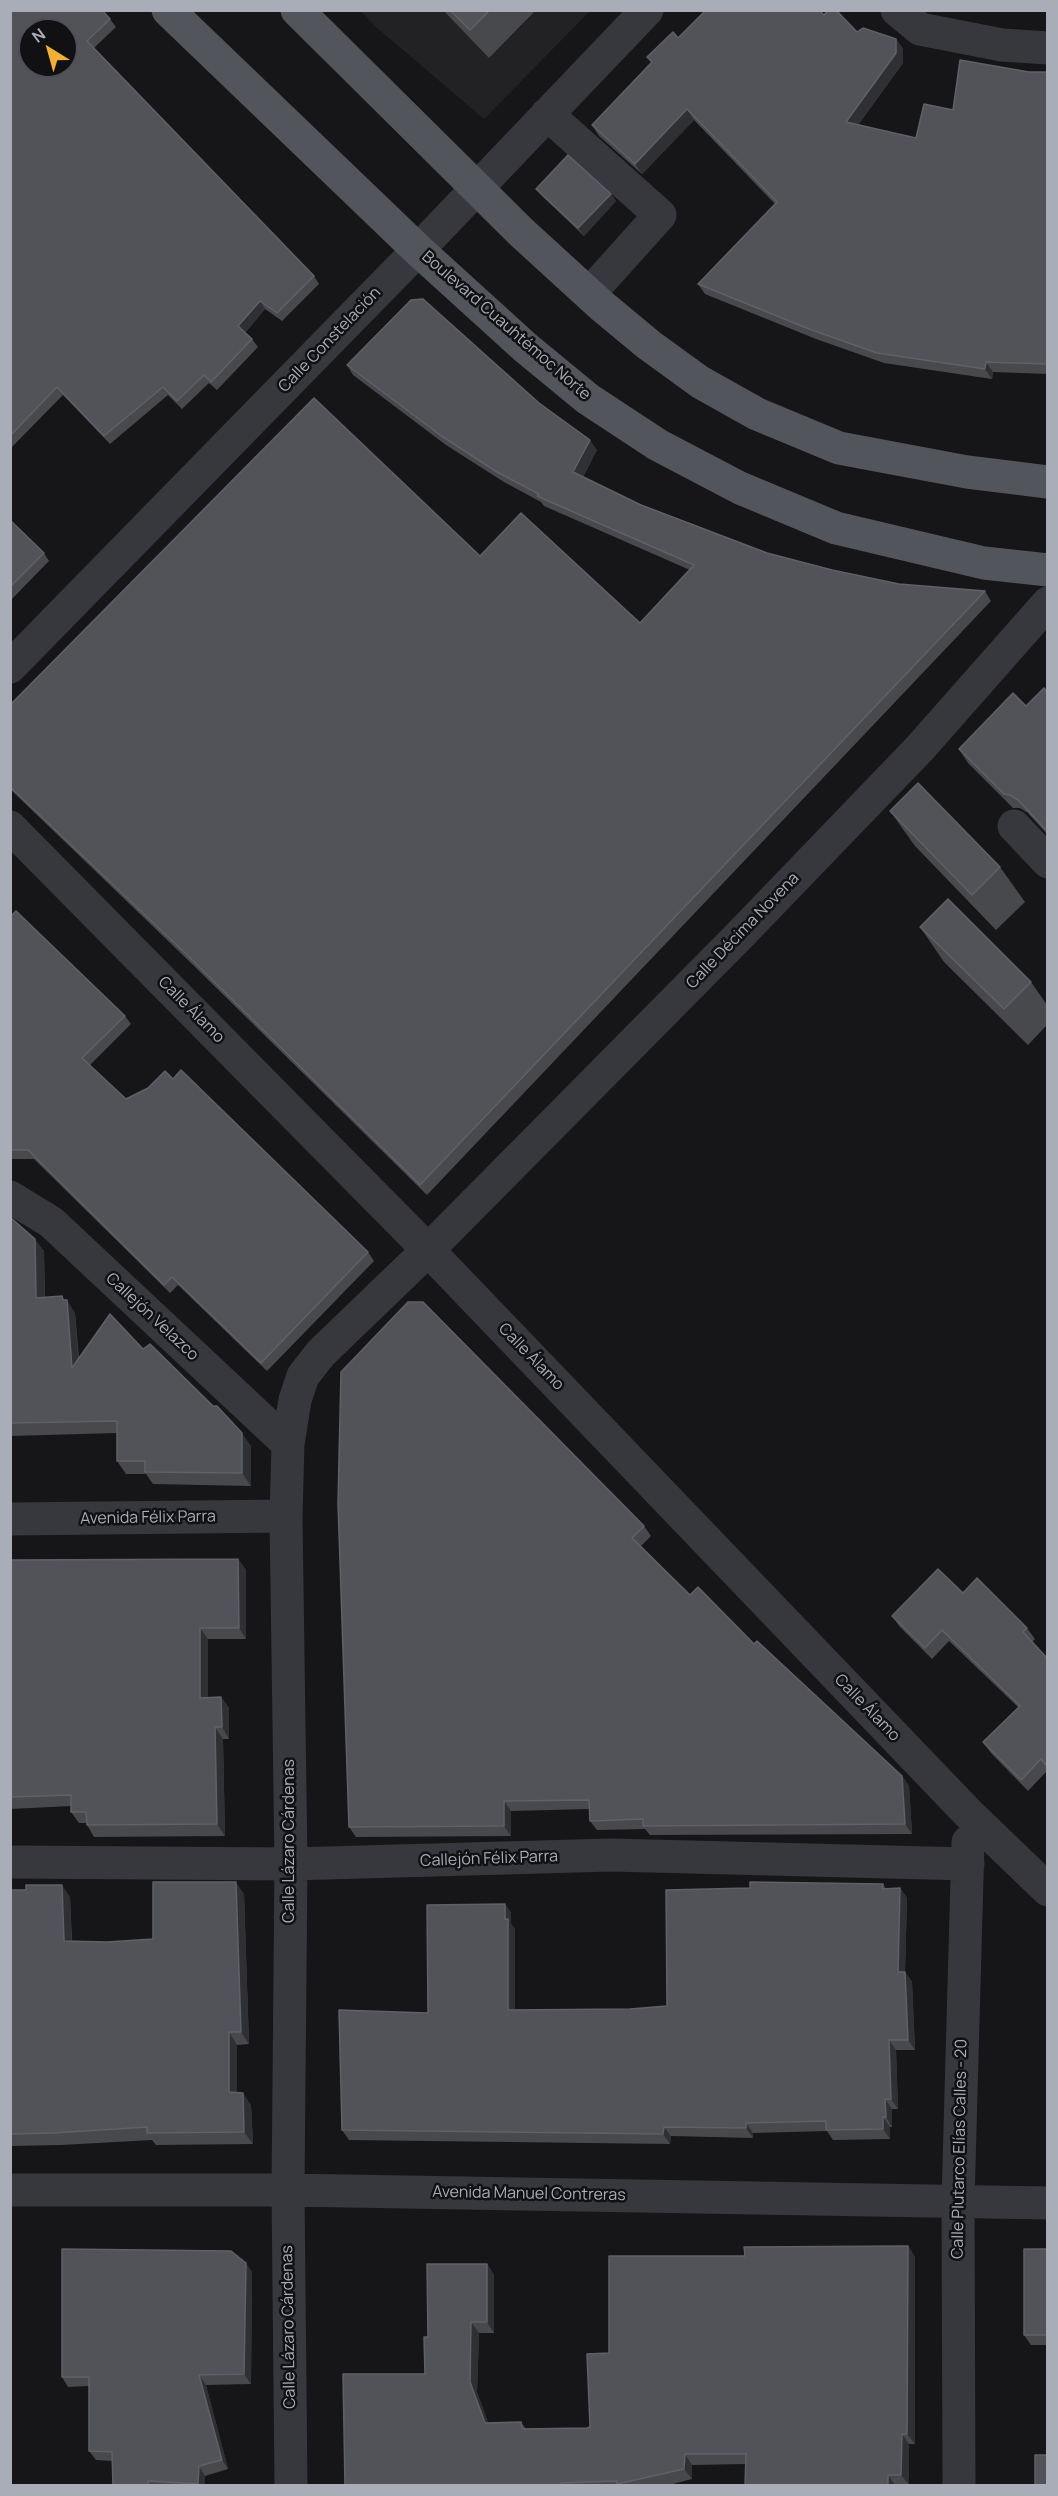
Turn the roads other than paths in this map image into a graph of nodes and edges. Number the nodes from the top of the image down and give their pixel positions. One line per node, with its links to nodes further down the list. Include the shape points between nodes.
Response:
1 (168, 10): 8 (main road, Boulevard Cuauhtémoc Norte)
2 (297, 10): 7 (main road)
3 (647, 10): 6 (street, Calle Constelación)
4 (897, 10): 5 (street, via 920,29 1002,45)
5 (1047, 48)
6 (547, 114): 7 (street, Calle Constelación); 9 (street, via 660,215)
7 (477, 187): 8 (street, Calle Constelación); 9 (main road)
8 (418, 250): 11 (main road, Boulevard Cuauhtémoc Norte, via 588,399 658,445 740,488 836,528 984,563); 13 (street, Calle Constelación)
9 (589, 294): 10 (main road, via 700,382 799,433 839,448 967,472)
10 (1047, 482)
11 (1047, 570)
12 (1047, 603): 18 (street, Calle Décima Novena, via 912,756)
13 (10, 667)
14 (1014, 826): 16 (street)
15 (10, 827): 18 (street, Calle Álamo)
16 (1047, 862)
17 (10, 1197): 19 (street, Callejón Velazco, via 51,1222)
18 (428, 1250): 19 (street, Calle Lázaro Cárdenas, via 321,1353 303,1376 294,1400); 22 (street, Calle Álamo)
19 (288, 1444): 20 (street, Calle Lázaro Cárdenas)
20 (286, 1516): 21 (street, Avenida Félix Parra); 24 (street, Calle Lázaro Cárdenas)
21 (10, 1520)
22 (969, 1814): 25 (street, Calle Plutarco Elías Calles - 20); 26 (street, Calle Álamo)
23 (10, 1862): 24 (street, Callejón Félix Parra)
24 (291, 1864): 25 (street, Callejón Félix Parra, via 611,1855); 28 (street, Calle Lázaro Cárdenas)
25 (968, 1864): 29 (street, Calle Plutarco Elías Calles - 20)
26 (1047, 1890)
27 (10, 2190): 28 (street, Avenida Manuel Contreras)
28 (288, 2190): 29 (street, Avenida Manuel Contreras); 31 (street, Calle Lázaro Cárdenas)
29 (958, 2201): 30 (street, Avenida Manuel Contreras); 32 (street, Calle Plutarco Elías Calles - 20)
30 (1047, 2204)
31 (291, 2486)
32 (959, 2486)

